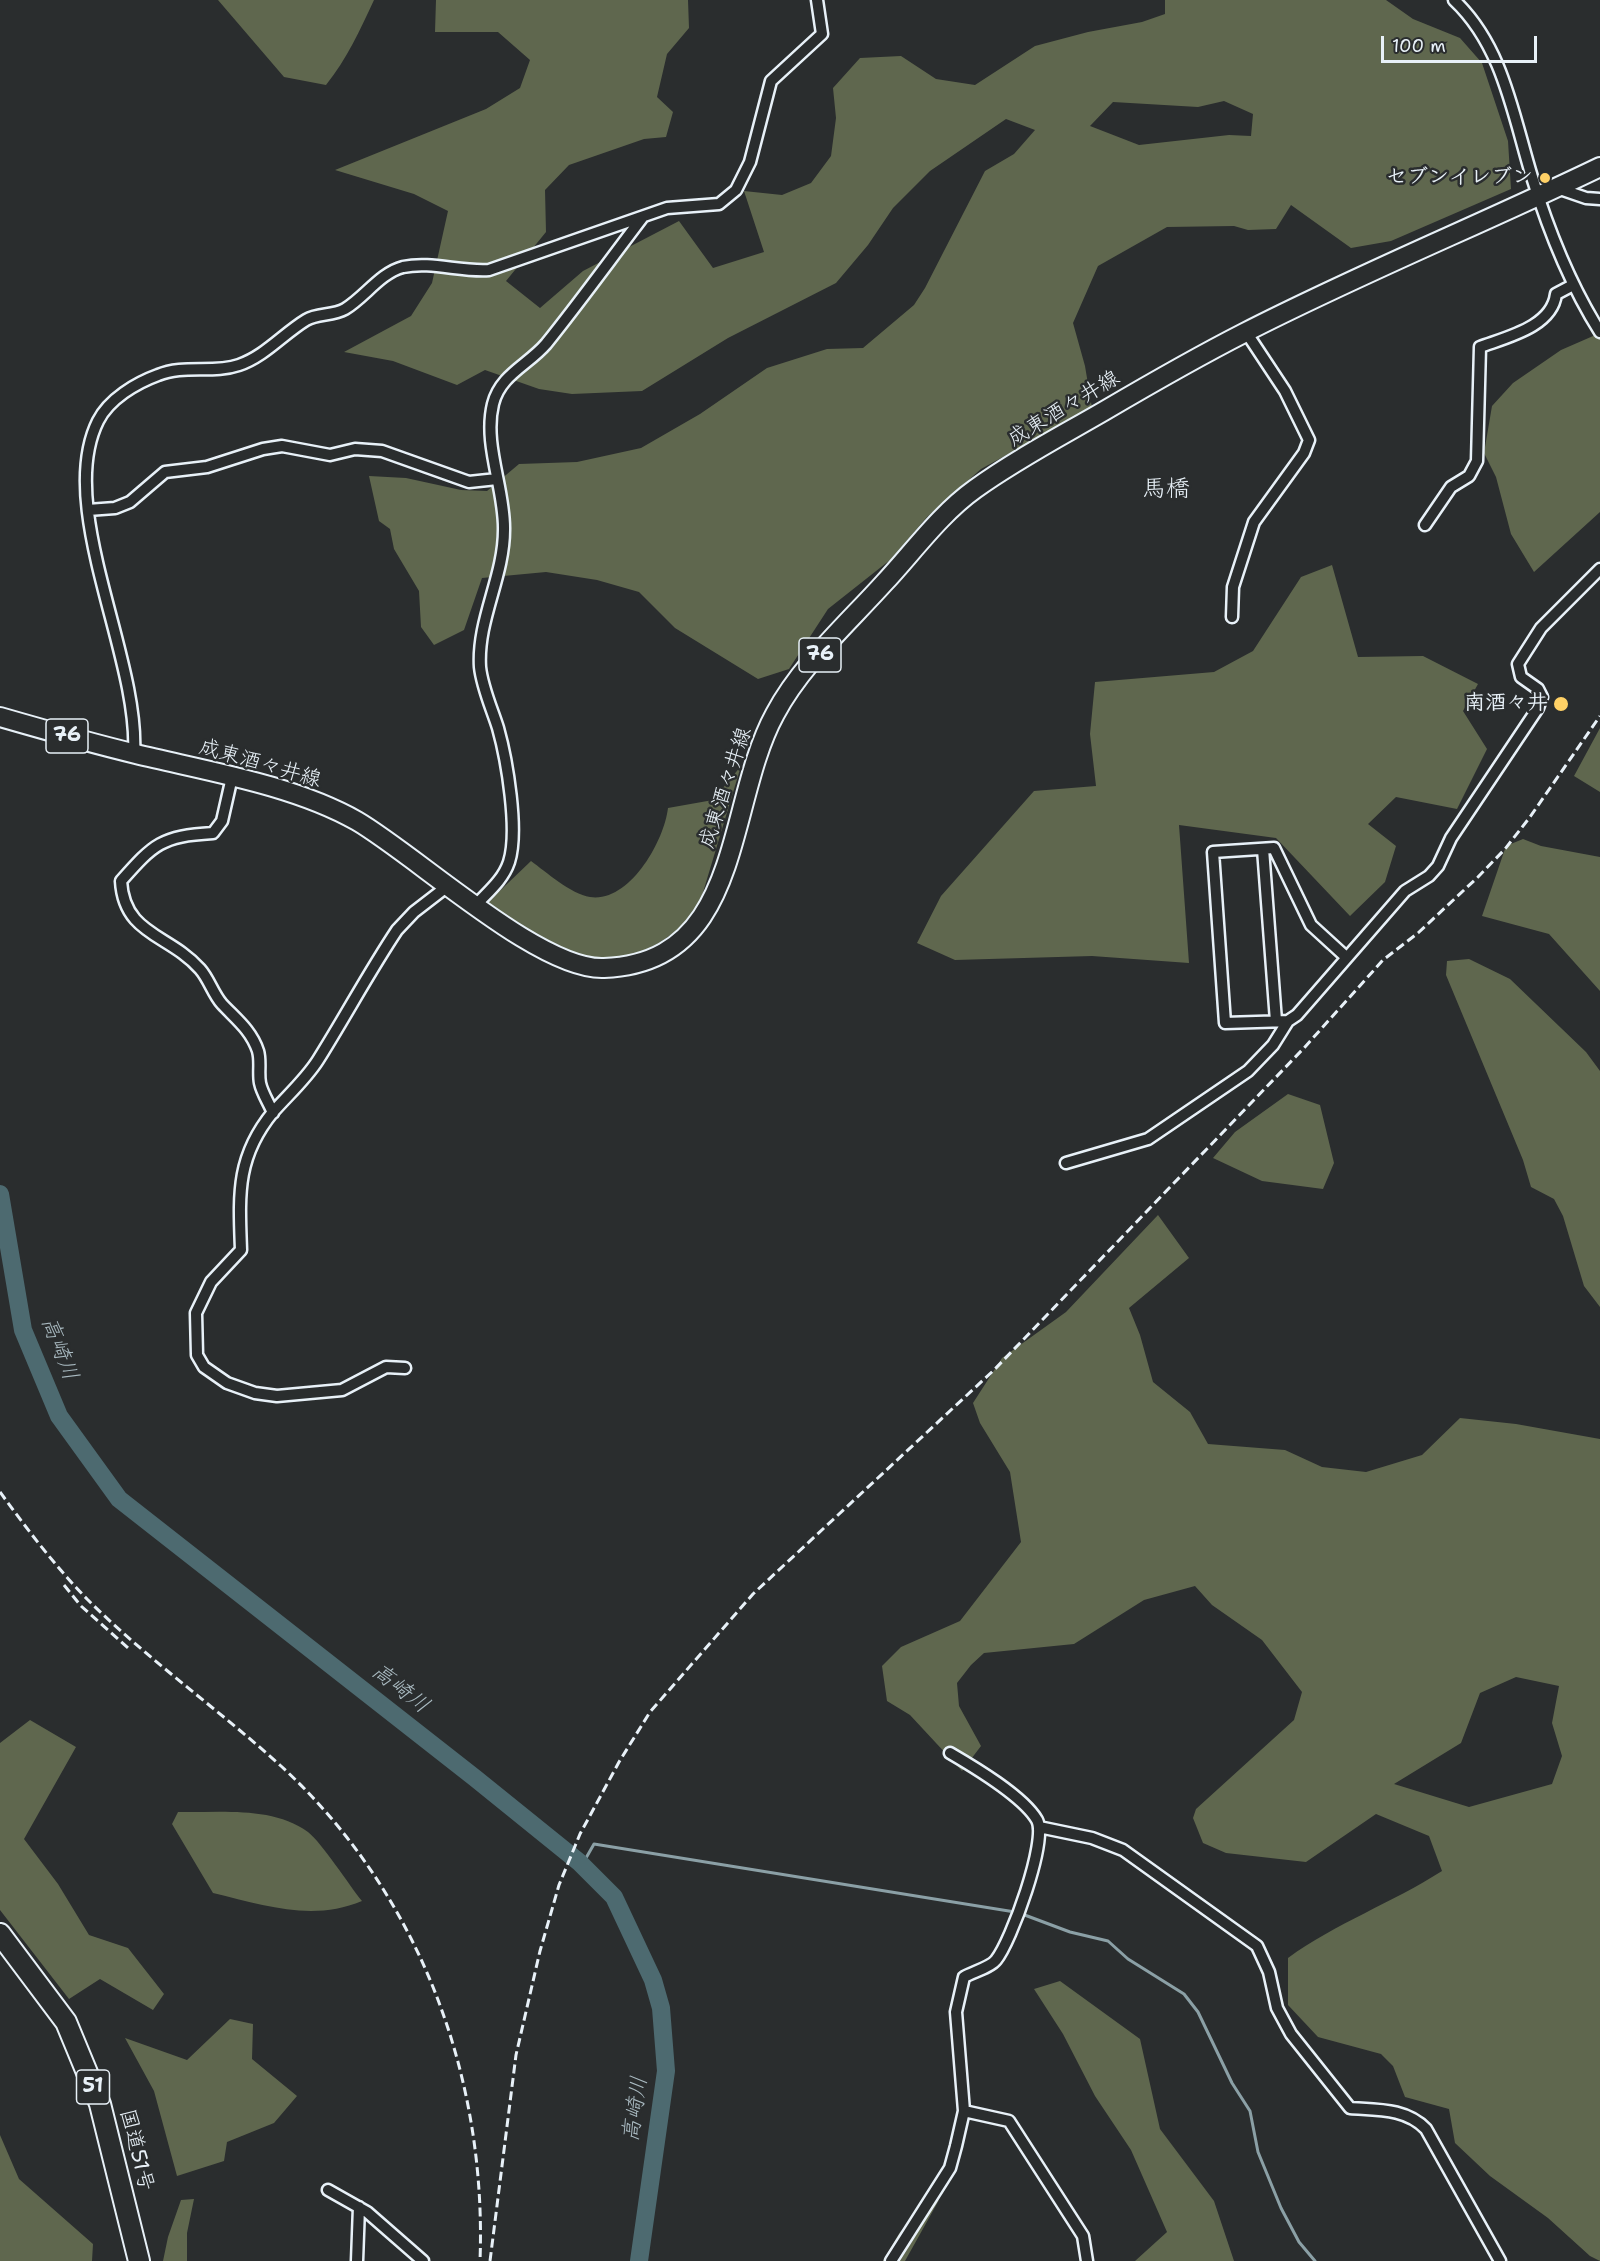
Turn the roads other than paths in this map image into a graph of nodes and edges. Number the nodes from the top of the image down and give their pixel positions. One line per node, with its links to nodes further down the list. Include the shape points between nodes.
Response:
1 (817, 0): 7 (street, via 822,34 771,81 750,162 736,190 719,204 667,208)
2 (1454, 0): 5 (street, via 1483,33 1499,67)
3 (1600, 167): 4 (main road, 成東酒々井線 / 76)
4 (1557, 188): 5 (main road, 成東酒々井線 / 76); 6 (street)
5 (1538, 197): 8 (street); 9 (main road, 成東酒々井線 / 76)
6 (1600, 199)
7 (642, 218): 11 (street, via 543,346 500,387 493,404 491,429); 12 (street, via 489,270 420,265 400,268 346,308 332,315 308,318 259,356 238,365 159,374 129,389 99,420 88,448)
8 (1574, 285): 10 (street); 13 (street, via 1556,294 1555,305 1539,322 1480,347 1477,461 1469,476 1451,487)
9 (1246, 332): 15 (street, via 1285,391 1309,440 1304,453 1254,522 1233,587); 21 (main road, 成東酒々井線 / 76, via 977,488 945,516 788,693 760,746 715,896 697,928 683,940 625,967 589,968 545,950)
10 (1600, 332)
11 (497, 479): 12 (street, via 470,482 382,451 355,449 330,455 282,446 263,448 207,467 165,472 130,502 115,508); 21 (street, via 505,529 494,589 482,626 480,670 499,732 513,818 509,861 501,878)
12 (88, 510): 17 (street, via 128,686 136,733)
13 (1425, 525)
14 (1600, 569): 22 (street, via 1541,628 1518,664 1521,677 1538,689 1542,697 1538,708 1451,837 1438,866 1405,891)
15 (1232, 617)
16 (0, 717): 17 (main road, 成東酒々井線 / 76)
17 (134, 754): 18 (main road, 成東酒々井線 / 76)
18 (232, 777): 20 (main road, 成東酒々井線 / 76, via 337,811 387,840); 25 (street, via 222,821 213,833 172,838 149,849 121,881 122,900 128,912 148,931 182,951 201,970 222,1003 249,1032 258,1052 261,1084)
19 (1263, 849): 22 (street, via 1274,848 1311,925); 24 (street); 24 (street, via 1213,852 1223,989 1226,1023)
20 (449, 885): 21 (main road, 成東酒々井線 / 76); 25 (street, via 397,930 317,1062)
21 (476, 905)
22 (1346, 957): 23 (street)
23 (1288, 1021): 24 (street); 26 (street, via 1273,1045 1248,1071 1148,1139)
24 (1276, 1022)
25 (273, 1113): 27 (street, via 248,1151 243,1167 238,1208 239,1256 211,1282 196,1313 197,1355 204,1367 227,1383 255,1393 277,1395 342,1390 386,1367)
26 (1066, 1163)
27 (405, 1368)
28 (950, 1753): 29 (street, via 1025,1806)
29 (1039, 1827): 31 (street, via 1036,1860 996,1961 964,1977 956,2012); 39 (street, via 1092,1838 1123,1850 1257,1946 1269,1972 1277,2008 1291,2034 1350,2108 1397,2112 1416,2118 1426,2128)
30 (0, 1934): 34 (highway, 国道51号 / 51, via 66,2022 100,2104)
31 (964, 2111): 37 (street, via 950,2168); 38 (street, via 1009,2121 1083,2236)
32 (328, 2190): 33 (street)
33 (359, 2207): 35 (street); 36 (street)
34 (139, 2261)
35 (357, 2261)
36 (423, 2261)
37 (891, 2261)
38 (1087, 2261)
39 (1500, 2261)

